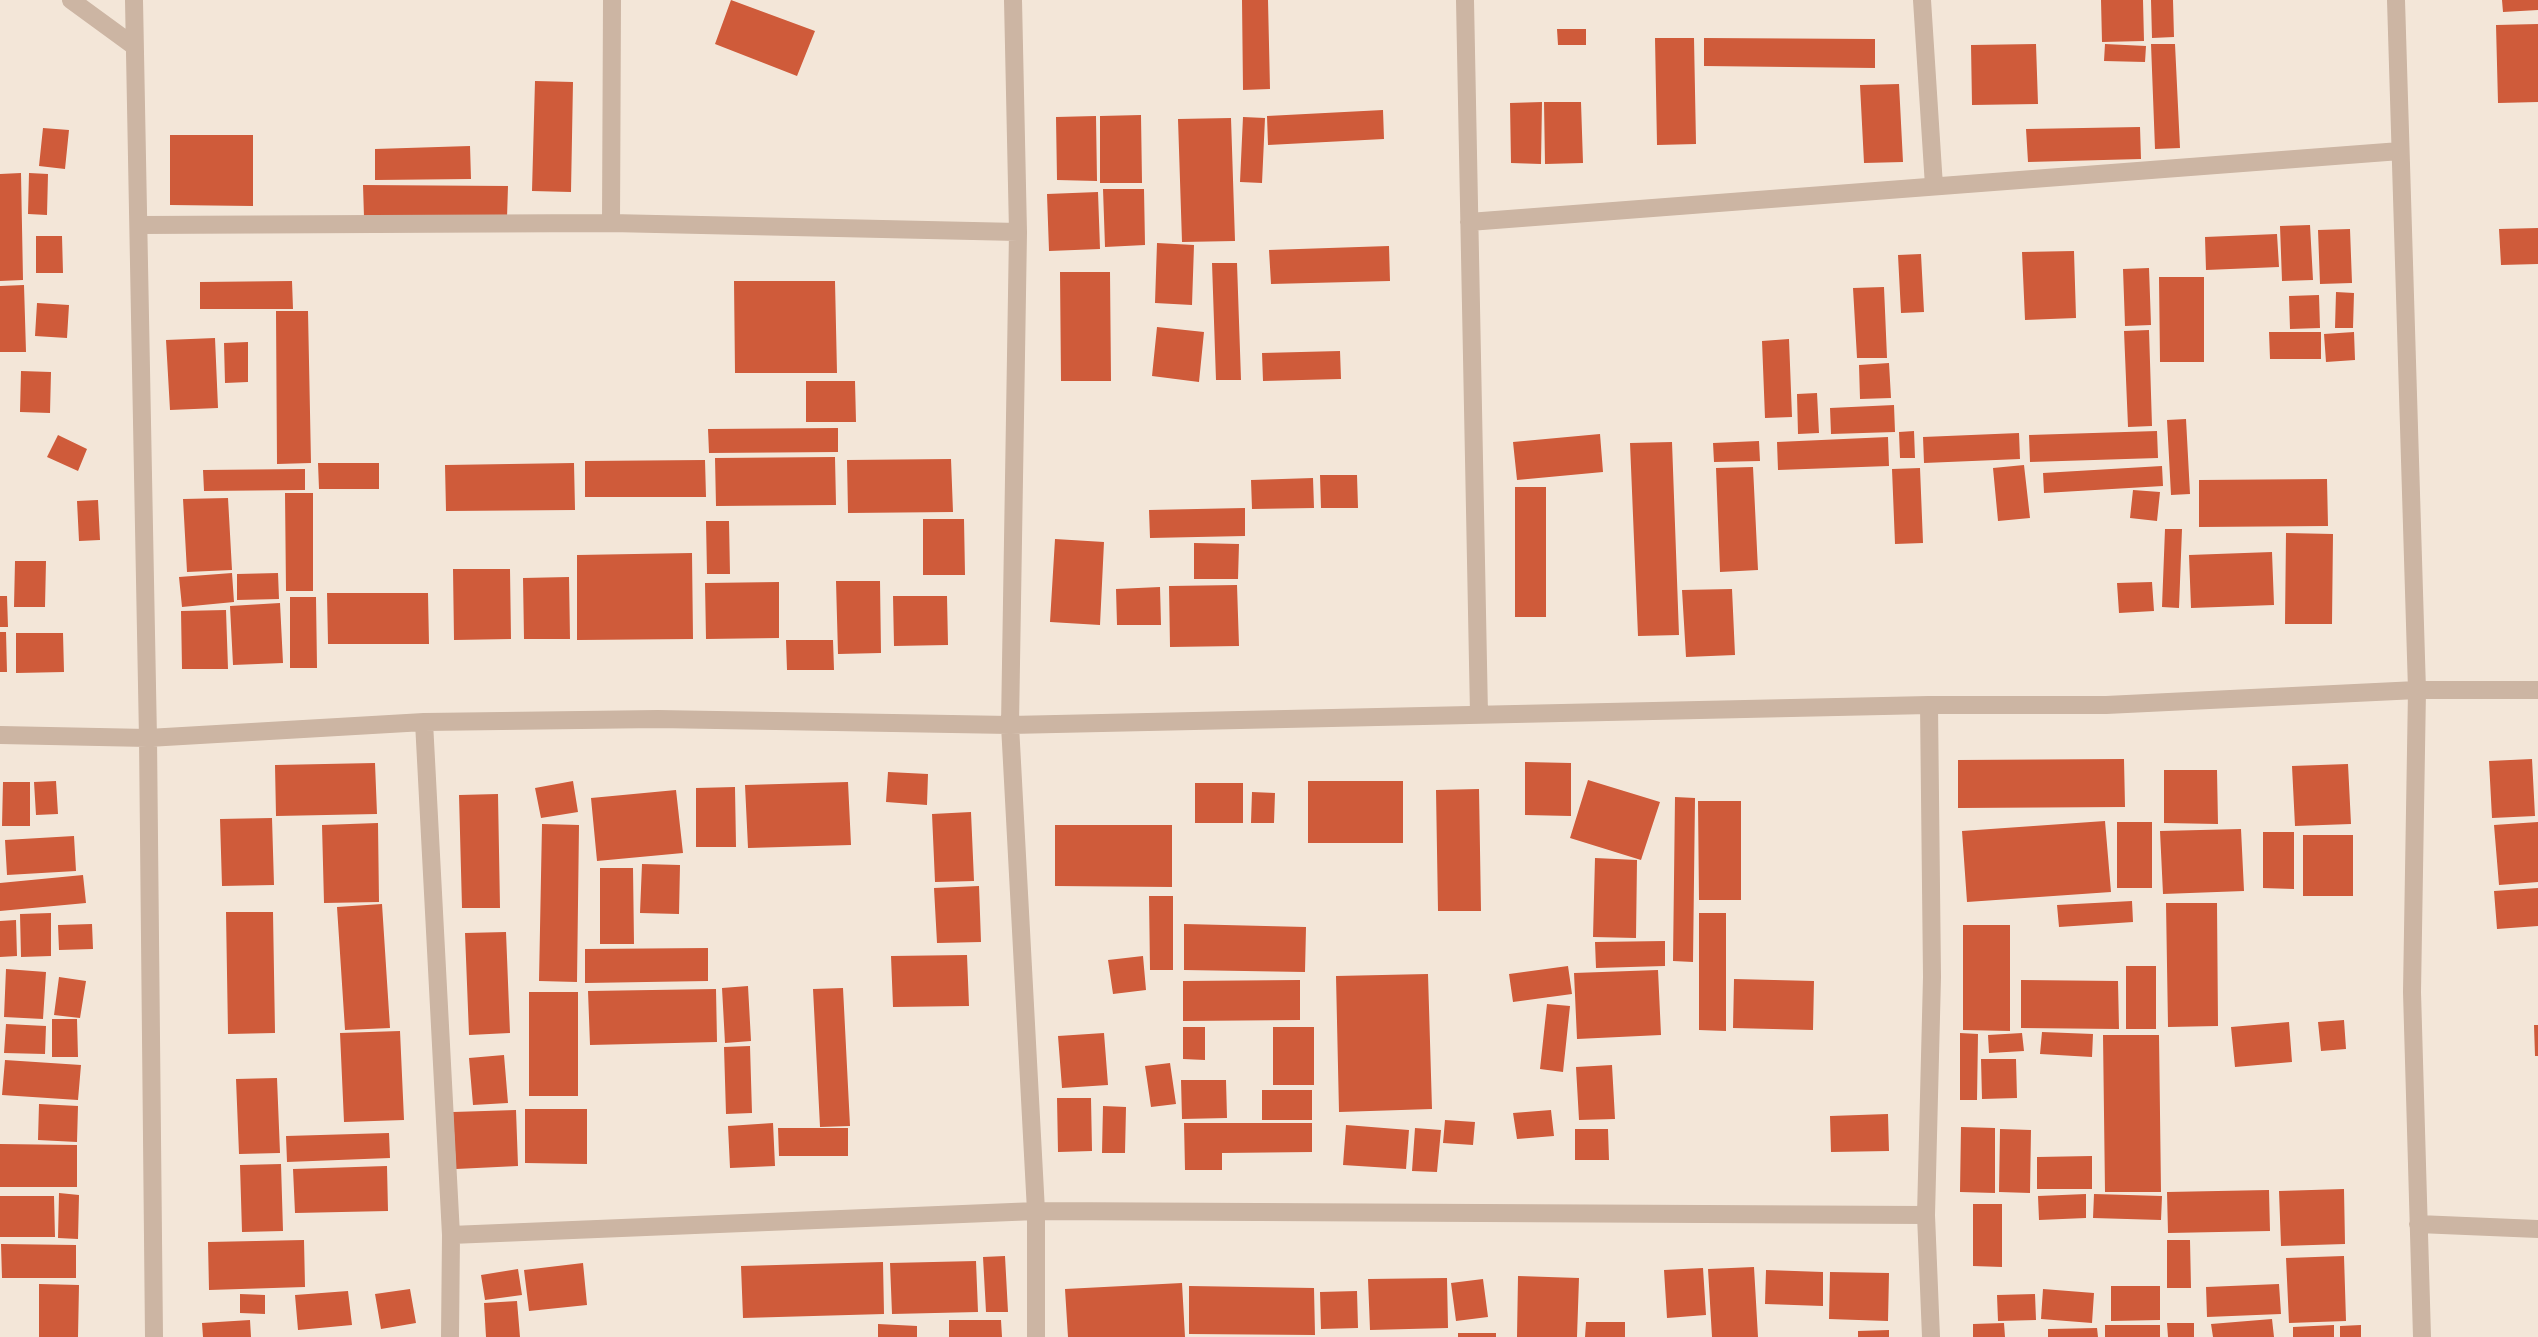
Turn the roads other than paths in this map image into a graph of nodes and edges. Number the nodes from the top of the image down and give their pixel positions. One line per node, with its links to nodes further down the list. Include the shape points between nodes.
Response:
1 (71, 0): 8 (street)
2 (134, 0): 8 (street)
3 (612, 0): 12 (street)
4 (1013, 0): 14 (street)
5 (1465, 0): 11 (street)
6 (1923, 0): 10 (street)
7 (2396, 0): 9 (street)
8 (134, 46): 13 (street)
9 (2400, 151): 10 (street); 15 (street)
10 (1934, 186): 11 (street)
11 (1469, 222): 18 (street)
12 (611, 223): 13 (street); 14 (street)
13 (139, 225): 22 (street)
14 (1018, 232): 20 (street)
15 (2417, 690): 16 (street); 17 (street, via 2106,705); 25 (street, via 2412,992)
16 (2538, 690)
17 (1929, 705): 18 (street); 24 (street, via 1932,977)
18 (1479, 714): 20 (street)
19 (424, 722): 20 (street, via 658,719); 22 (street); 27 (street)
20 (1010, 725): 23 (street)
21 (0, 735): 22 (street)
22 (148, 738): 28 (street)
23 (1036, 1211): 24 (street); 27 (street); 30 (street)
24 (1926, 1215): 31 (street)
25 (2418, 1224): 26 (street); 32 (street)
26 (2538, 1229)
27 (451, 1235): 29 (street)
28 (154, 1337)
29 (450, 1337)
30 (1037, 1337)
31 (1931, 1337)
32 (2422, 1337)

